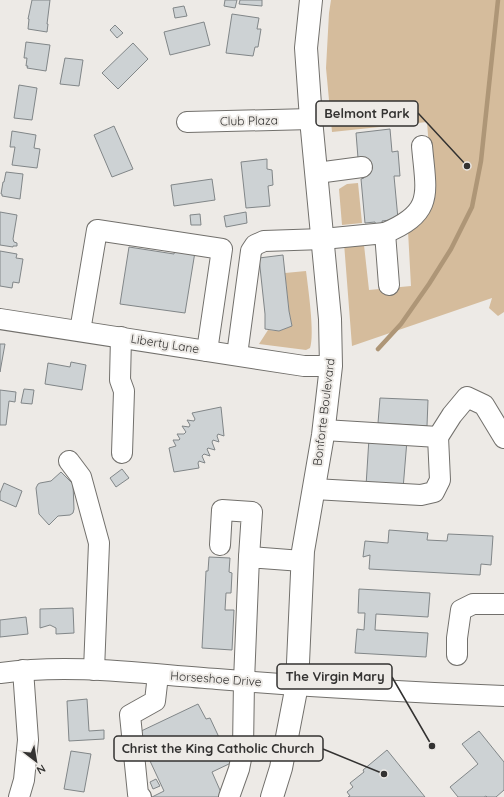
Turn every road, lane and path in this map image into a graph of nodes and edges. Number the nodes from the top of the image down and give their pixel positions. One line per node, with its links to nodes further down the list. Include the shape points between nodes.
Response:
1 (311, 0): 2 (main road, Bonforte Boulevard, via 306,48)
2 (311, 119): 3 (street, Club Plaza); 6 (main road, Bonforte Boulevard)
3 (187, 122)
4 (422, 146): 7 (street, via 426,191 423,203 417,214 400,227)
5 (362, 167): 6 (street)
6 (317, 173): 8 (main road, Bonforte Boulevard)
7 (385, 233): 8 (street); 9 (street)
8 (323, 239): 14 (street, via 264,241 254,245 251,251); 15 (main road, Bonforte Boulevard)
9 (388, 284)
10 (0, 319): 11 (street, Liberty Lane)
11 (80, 331): 12 (street, Liberty Lane); 13 (street, via 97,230 222,249)
12 (121, 336): 13 (street, Liberty Lane); 19 (street, via 120,380 124,390)
13 (207, 350): 14 (street, Liberty Lane)
14 (237, 355): 15 (street, Liberty Lane, via 304,366)
15 (331, 366): 16 (main road, Bonforte Boulevard)
16 (324, 430): 17 (street); 21 (main road, Bonforte Boulevard)
17 (438, 437): 18 (street, via 467,397 484,405); 21 (street, via 440,480 434,492 421,495)
18 (504, 438)
19 (122, 453)
20 (69, 461): 28 (street, via 81,477 99,543)
21 (314, 489): 24 (main road, Bonforte Boulevard)
22 (220, 545): 23 (street, via 222,510 252,512)
23 (249, 558): 24 (street); 31 (street)
24 (302, 560): 32 (main road, Bonforte Boulevard)
25 (504, 604): 26 (street, via 473,604 461,610)
26 (457, 655)
27 (23, 670): 28 (street, Horseshoe Drive); 29 (street, Horseshoe Drive); 34 (street, via 28,740 24,780)
28 (94, 670): 30 (street, Horseshoe Drive)
29 (0, 673)
30 (158, 675): 31 (street, Horseshoe Drive); 35 (street, via 155,701 130,715 138,794)
31 (244, 681): 32 (street, Horseshoe Drive); 36 (street, via 243,749)
32 (297, 685): 33 (street, Horseshoe Drive); 37 (main road, Bonforte Boulevard, via 281,768)
33 (504, 696)
34 (19, 797)
35 (141, 797)
36 (229, 797)
37 (272, 797)

